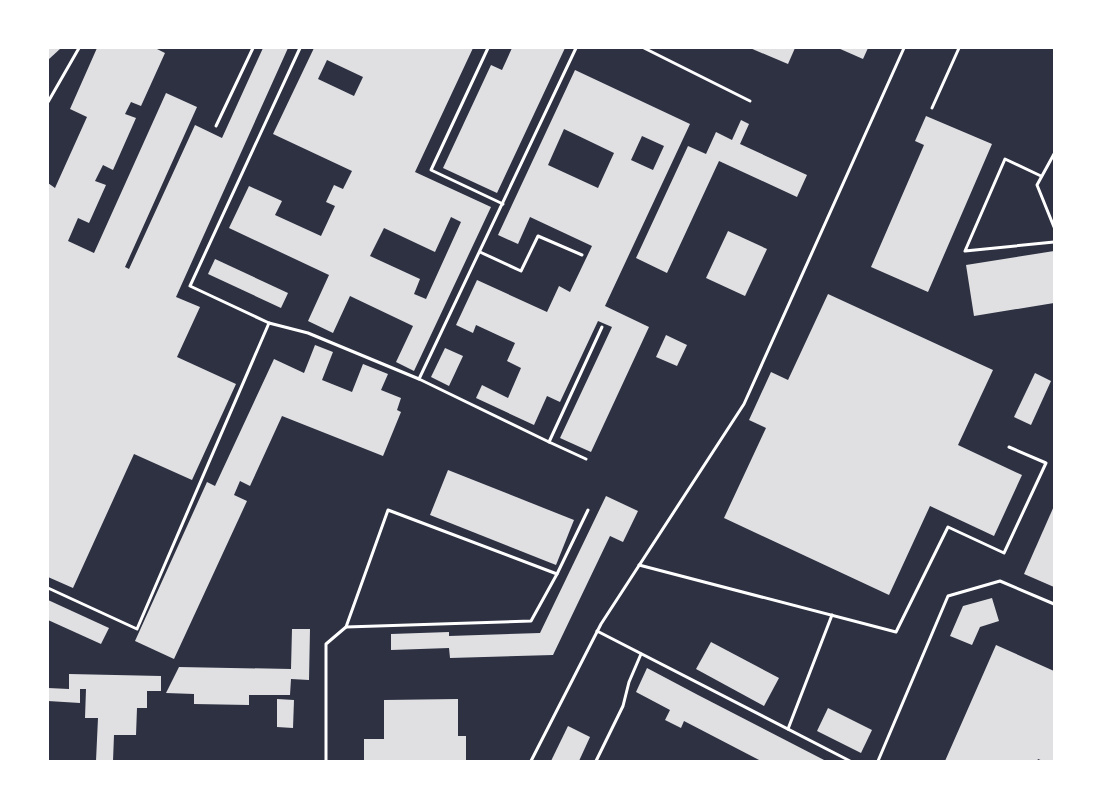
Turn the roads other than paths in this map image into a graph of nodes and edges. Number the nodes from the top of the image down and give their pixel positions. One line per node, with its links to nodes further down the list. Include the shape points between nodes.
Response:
1 (79, 48): 10 (lane)
2 (253, 48): 12 (lane)
3 (300, 48): 20 (lane, via 190,286)
4 (488, 48): 15 (lane, via 431,170)
5 (576, 48): 15 (lane)
6 (644, 48): 9 (lane)
7 (904, 48): 27 (lane, via 744,404)
8 (959, 48): 11 (lane)
9 (750, 101)
10 (48, 102)
11 (932, 108)
12 (216, 126)
13 (1054, 154): 14 (lane)
14 (1042, 176): 16 (lane, via 1037,185); 17 (lane, via 1005,159 965,251)
15 (503, 204): 18 (lane)
16 (1054, 227)
17 (1054, 242)
18 (480, 252): 19 (lane, via 521,271 538,236); 22 (lane)
19 (582, 255)
20 (269, 324): 22 (lane, via 308,333); 29 (lane, via 137,629)
21 (602, 327): 23 (lane)
22 (420, 379): 23 (lane)
23 (549, 442): 25 (lane)
24 (1010, 447): 31 (lane, via 1046,463 1004,553 948,526 896,632)
25 (586, 459)
26 (588, 510): 28 (lane)
27 (639, 565): 31 (lane); 33 (lane)
28 (557, 574): 32 (lane, via 530,621); 32 (lane, via 388,510)
29 (48, 588)
30 (1054, 604): 40 (lane, via 1000,581 948,596)
31 (832, 615): 35 (lane)
32 (346, 627): 36 (lane, via 326,644)
33 (597, 631): 34 (lane); 37 (lane)
34 (641, 654): 35 (lane); 38 (lane, via 629,682 623,706)
35 (788, 729): 39 (lane)
36 (326, 761)
37 (531, 761)
38 (596, 761)
39 (850, 761)
40 (878, 761)

